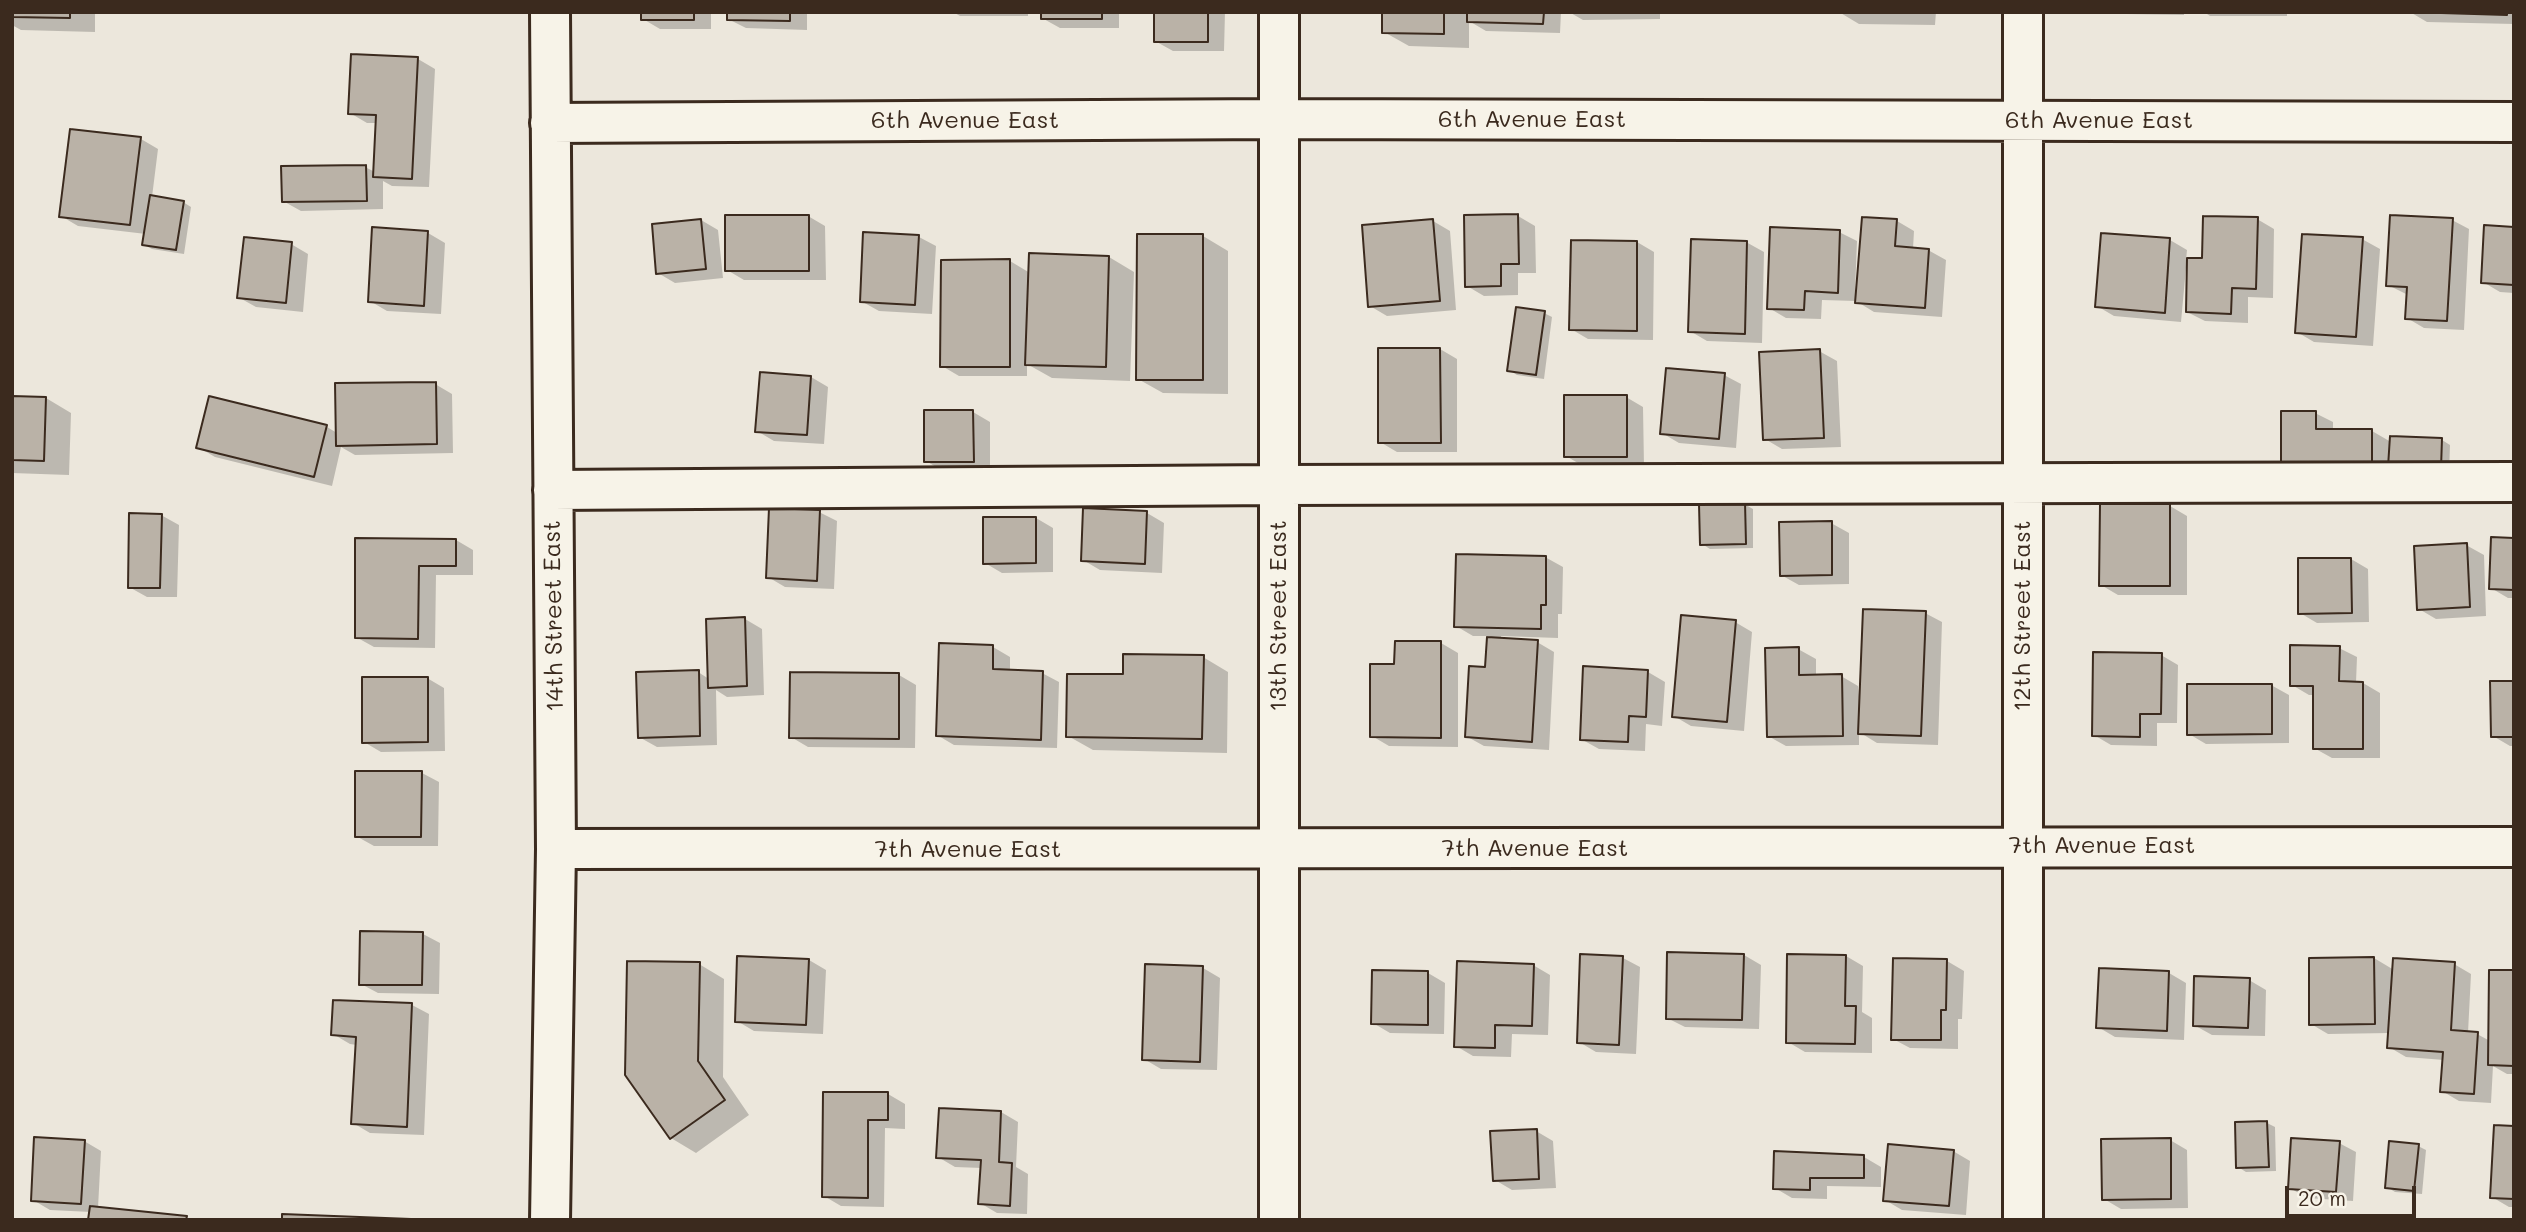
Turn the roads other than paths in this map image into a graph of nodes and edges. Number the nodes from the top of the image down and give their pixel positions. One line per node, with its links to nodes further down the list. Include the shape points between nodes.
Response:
1 (550, 12): 7 (street, 14th Street East)
2 (1279, 12): 4 (street, 13th Street East)
3 (2023, 12): 5 (street, 12th Street East)
4 (1279, 120): 5 (street, 6th Avenue East); 7 (street, 6th Avenue East); 10 (street, 13th Street East)
5 (2023, 120): 6 (street, 6th Avenue East); 9 (street, 12th Street East)
6 (2514, 122)
7 (550, 123): 11 (street, 14th Street East)
8 (2514, 482): 9 (street)
9 (2023, 483): 10 (street); 12 (street, 12th Street East)
10 (1279, 485): 11 (street); 15 (street, 13th Street East)
11 (553, 490): 14 (street, 14th Street East)
12 (2022, 846): 13 (street, 7th Avenue East); 15 (street, 7th Avenue East); 18 (street, 12th Street East)
13 (2514, 847)
14 (556, 849): 15 (street, 7th Avenue East); 16 (street, 14th Street East)
15 (1279, 850): 17 (street, 13th Street East)
16 (550, 1220)
17 (1279, 1220)
18 (2022, 1220)

